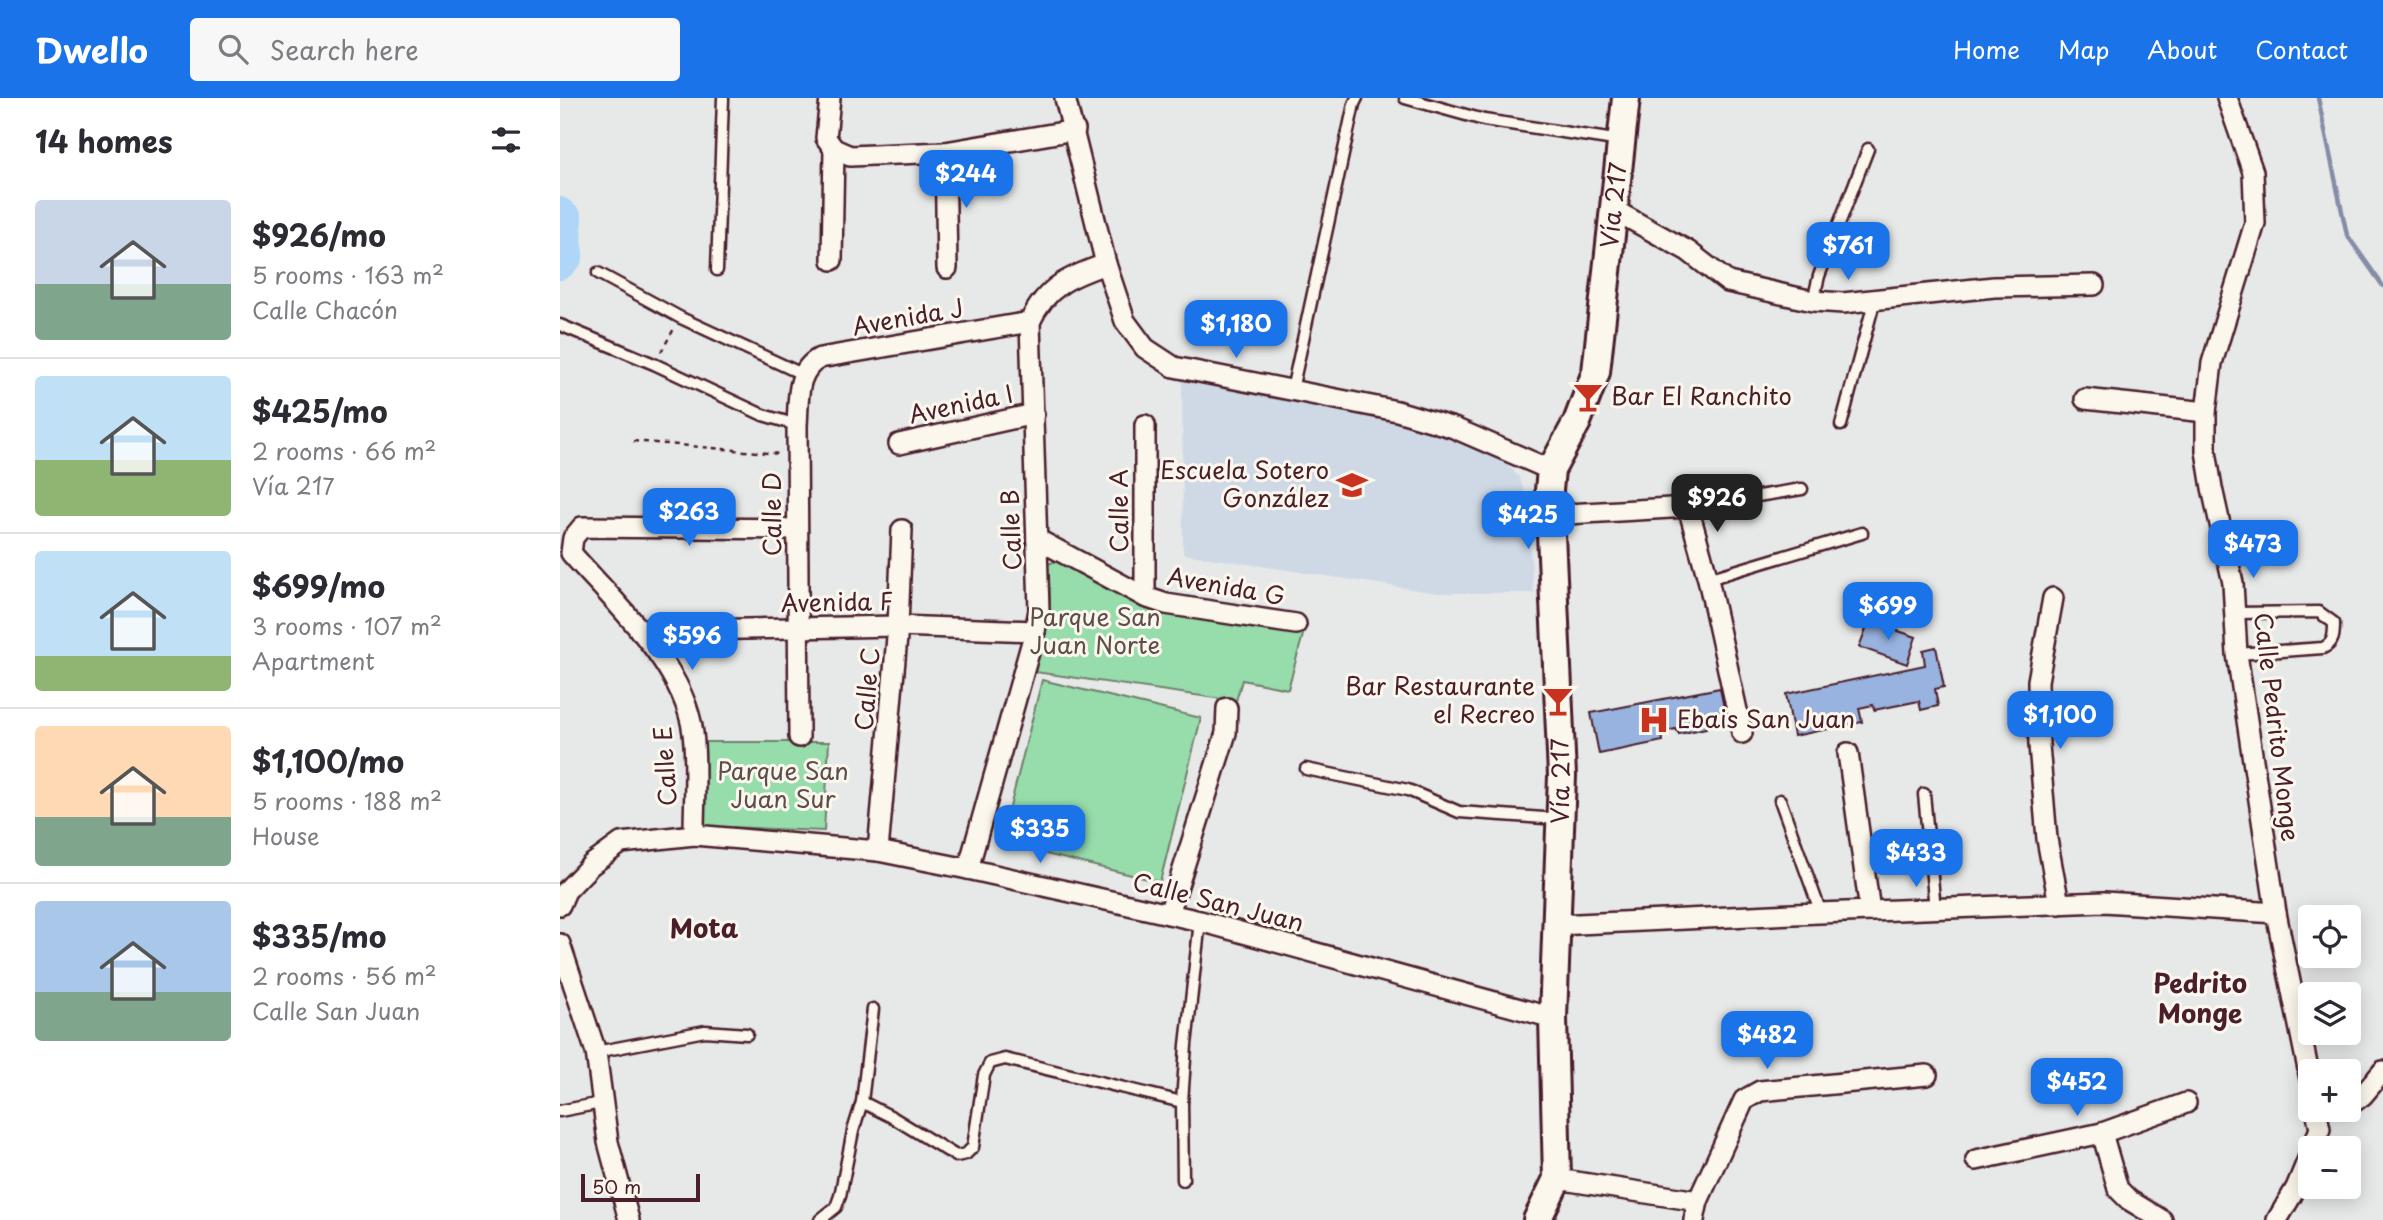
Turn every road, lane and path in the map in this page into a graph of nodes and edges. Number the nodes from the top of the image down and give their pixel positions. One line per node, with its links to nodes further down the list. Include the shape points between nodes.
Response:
1 (723, 98): 17 (lane)
2 (830, 98): 10 (street, via 826,138)
3 (1065, 98): 8 (street)
4 (1357, 98): 27 (lane)
5 (1405, 98): 9 (lane, via 1484,120)
6 (1626, 98): 9 (main road, Vía 217)
7 (2227, 98): 29 (street, Calle Pedrito Monge, via 2253,172 2255,223 2212,363)
8 (1074, 130): 12 (street); 15 (street)
9 (1622, 141): 13 (main road, Vía 217)
10 (835, 149): 12 (street, via 850,156); 14 (street)
11 (1868, 149): 21 (lane)
12 (945, 152): 16 (street)
13 (1614, 210): 21 (street, via 1688,251 1728,282); 37 (main road, Vía 217, via 1596,372 1577,422)
14 (832, 260)
15 (1107, 264): 23 (street, via 1072,275 1057,286); 27 (street, via 1125,320 1145,348 1174,367)
16 (947, 268)
17 (717, 270)
18 (598, 273): 22 (lane)
19 (2094, 285): 20 (street, via 1994,287)
20 (1875, 299): 21 (street); 33 (lane)
21 (1813, 301)
22 (681, 318): 25 (path); 26 (lane)
23 (1030, 321): 26 (street, Avenida J, via 820,358); 30 (street, Calle B)
24 (560, 325): 25 (lane)
25 (654, 364): 31 (lane, via 764,415)
26 (802, 374): 31 (street, Calle D)
27 (1292, 390): 37 (street, via 1397,411 1454,428)
28 (2085, 399): 29 (street)
29 (2206, 412): 48 (street, Calle Pedrito Monge, via 2206,451)
30 (1034, 414): 35 (street, Avenida I); 44 (street, Calle B)
31 (797, 425): 36 (street, Calle D)
32 (1145, 425): 46 (street, Calle A)
33 (1841, 425)
34 (633, 441): 36 (path)
35 (899, 444)
36 (797, 455): 41 (street, Calle D)
37 (1551, 470): 40 (main road, Vía 217)
38 (1802, 489): 39 (lane)
39 (1688, 508): 40 (street); 45 (street)
40 (1550, 515): 62 (main road, Vía 217)
41 (797, 529): 51 (street, Calle D); 52 (street, Calle E, via 582,527 573,538 571,553)
42 (902, 530): 50 (street, Calle C)
43 (1862, 533): 45 (lane)
44 (1037, 538): 46 (street, Avenida G); 53 (street, Calle B, via 1039,610)
45 (1708, 579): 56 (street)
46 (1145, 597): 49 (street, Avenida G)
47 (2053, 598): 66 (street, via 2038,681 2039,744 2047,839)
48 (2236, 613): 54 (street, Calle Pedrito Monge); 54 (lane, via 2319,612 2334,623 2334,636 2323,648)
49 (1296, 624)
50 (898, 626): 51 (street, Avenida F); 53 (street, Avenida F); 64 (street, Calle C)
51 (797, 628): 52 (street, Avenida F); 57 (street, Calle D)
52 (640, 631): 63 (street, Calle E, via 680,691 693,730)
53 (1035, 631): 65 (street, Calle B)
54 (2237, 654): 71 (street, Calle Pedrito Monge)
55 (1227, 708): 72 (street, via 1226,733)
56 (1742, 733)
57 (799, 737)
58 (1848, 753): 69 (street)
59 (1306, 769): 62 (lane, via 1408,790 1459,812)
60 (1924, 794): 68 (lane)
61 (1780, 800): 70 (lane)
62 (1561, 820): 74 (main road, Vía 217)
63 (694, 835): 64 (street, Calle San Juan); 67 (street, Calle San Juan, via 621,843 591,865 566,891)
64 (878, 851): 65 (street, Calle San Juan)
65 (968, 869): 72 (street, Calle San Juan)
66 (2059, 904): 68 (street); 71 (street, via 2104,902)
67 (560, 905)
68 (1935, 909): 69 (street)
69 (1870, 911): 70 (street)
70 (1821, 913): 74 (street)
71 (2276, 914): 80 (street, Calle Pedrito Monge)
72 (1169, 915): 73 (street, Calle San Juan)
73 (1200, 921): 77 (street, Calle San Juan); 85 (lane)
74 (1556, 925): 77 (main road, Vía 217)
75 (562, 956): 79 (street)
76 (873, 1009): 84 (lane)
77 (1553, 1018): 91 (main road, Vía 217)
78 (747, 1034): 79 (lane, via 705,1031)
79 (596, 1052): 86 (street)
80 (2306, 1059)
81 (2383, 1071): 83 (street)
82 (1927, 1076): 94 (street, via 1760,1091 1744,1100)
83 (2361, 1096)
84 (862, 1102): 85 (lane, via 956,1156 973,1147 984,1075 990,1063 1004,1059); 96 (lane, via 840,1196 836,1207)
85 (1182, 1102): 92 (lane)
86 (601, 1103): 88 (lane); 95 (street)
87 (2186, 1103): 89 (street)
88 (560, 1111)
89 (2102, 1133): 90 (street); 98 (street, via 2119,1189)
90 (1976, 1160)
91 (1557, 1179): 94 (street); 97 (main road, Vía 217)
92 (1183, 1180)
93 (2298, 1185): 99 (street)
94 (1696, 1210)
95 (629, 1220)
96 (820, 1220)
97 (1537, 1220)
98 (2162, 1220)
99 (2277, 1220)

